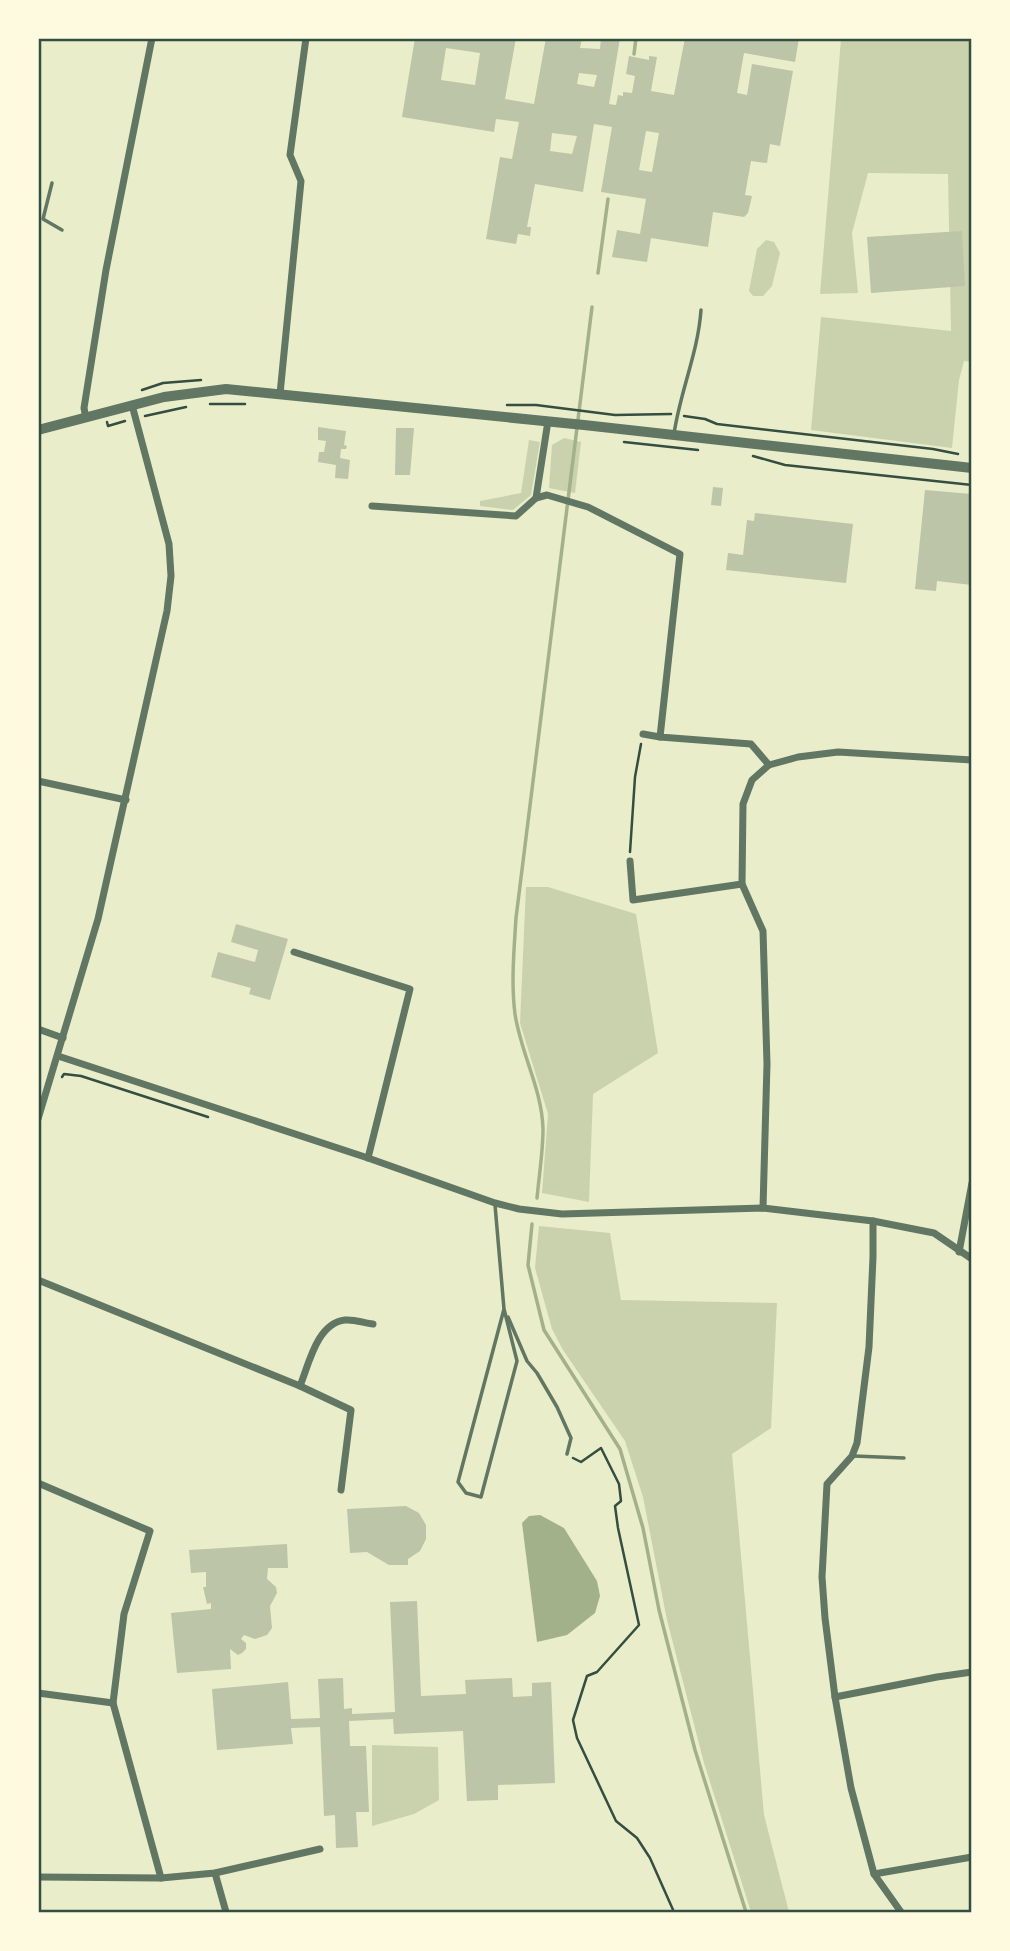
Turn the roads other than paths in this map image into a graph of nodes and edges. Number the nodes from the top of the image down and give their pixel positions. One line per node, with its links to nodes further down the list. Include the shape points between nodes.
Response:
1 (152, 38): 8 (street, via 106,270)
2 (306, 38): 6 (street, via 290,155 300,181)
3 (52, 183): 4 (lane, via 43,219)
4 (62, 230)
5 (701, 310): 11 (lane)
6 (280, 394): 7 (street, via 226,389); 9 (street)
7 (132, 405): 8 (street); 20 (street, via 164,522 171,576)
8 (86, 418): 10 (street)
9 (552, 422): 11 (street); 13 (street)
10 (38, 430)
11 (673, 435): 12 (street)
12 (971, 468)
13 (536, 498): 14 (street, via 516,516); 16 (street, via 547,495 581,505 680,554)
14 (372, 506)
15 (643, 734): 16 (street)
16 (660, 737): 18 (street, via 751,744)
17 (971, 760): 18 (street, via 838,752)
18 (769, 765): 22 (street, via 752,780 743,804)
19 (38, 781): 20 (street)
20 (126, 800): 25 (street)
21 (630, 862): 22 (street, via 633,900)
22 (742, 884): 31 (street, via 763,931 767,1064)
23 (294, 953): 28 (street, via 410,989)
24 (38, 1029): 25 (street)
25 (63, 1038): 26 (street)
26 (58, 1056): 27 (street); 28 (street)
27 (38, 1119)
28 (368, 1158): 30 (street)
29 (971, 1183): 33 (street)
30 (495, 1203): 31 (street, via 551,1213); 36 (lane)
31 (763, 1208): 32 (street)
32 (873, 1221): 33 (street, via 934,1233); 40 (street, via 869,1347)
33 (959, 1252): 34 (street)
34 (971, 1259)
35 (38, 1280): 38 (street)
36 (504, 1309): 36 (lane, via 517,1361 481,1497 466,1493 458,1482); 39 (lane, via 527,1361 557,1406 570,1438)
37 (373, 1324): 38 (street, via 346,1320 332,1324 321,1335)
38 (300, 1386): 43 (street, via 351,1410)
39 (568, 1454)
40 (852, 1456): 41 (lane); 46 (street, via 827,1484 825,1502 822,1577)
41 (904, 1458)
42 (38, 1483): 47 (street, via 150,1531 124,1614)
43 (341, 1490)
44 (971, 1672): 46 (street)
45 (38, 1693): 47 (street)
46 (835, 1697): 51 (street, via 851,1788)
47 (113, 1703): 53 (street)
48 (320, 1849): 50 (street)
49 (971, 1857): 51 (street)
50 (215, 1873): 53 (street); 54 (street)
51 (874, 1874): 55 (street)
52 (38, 1877): 53 (street)
53 (161, 1878)
54 (226, 1913)
55 (901, 1913)

